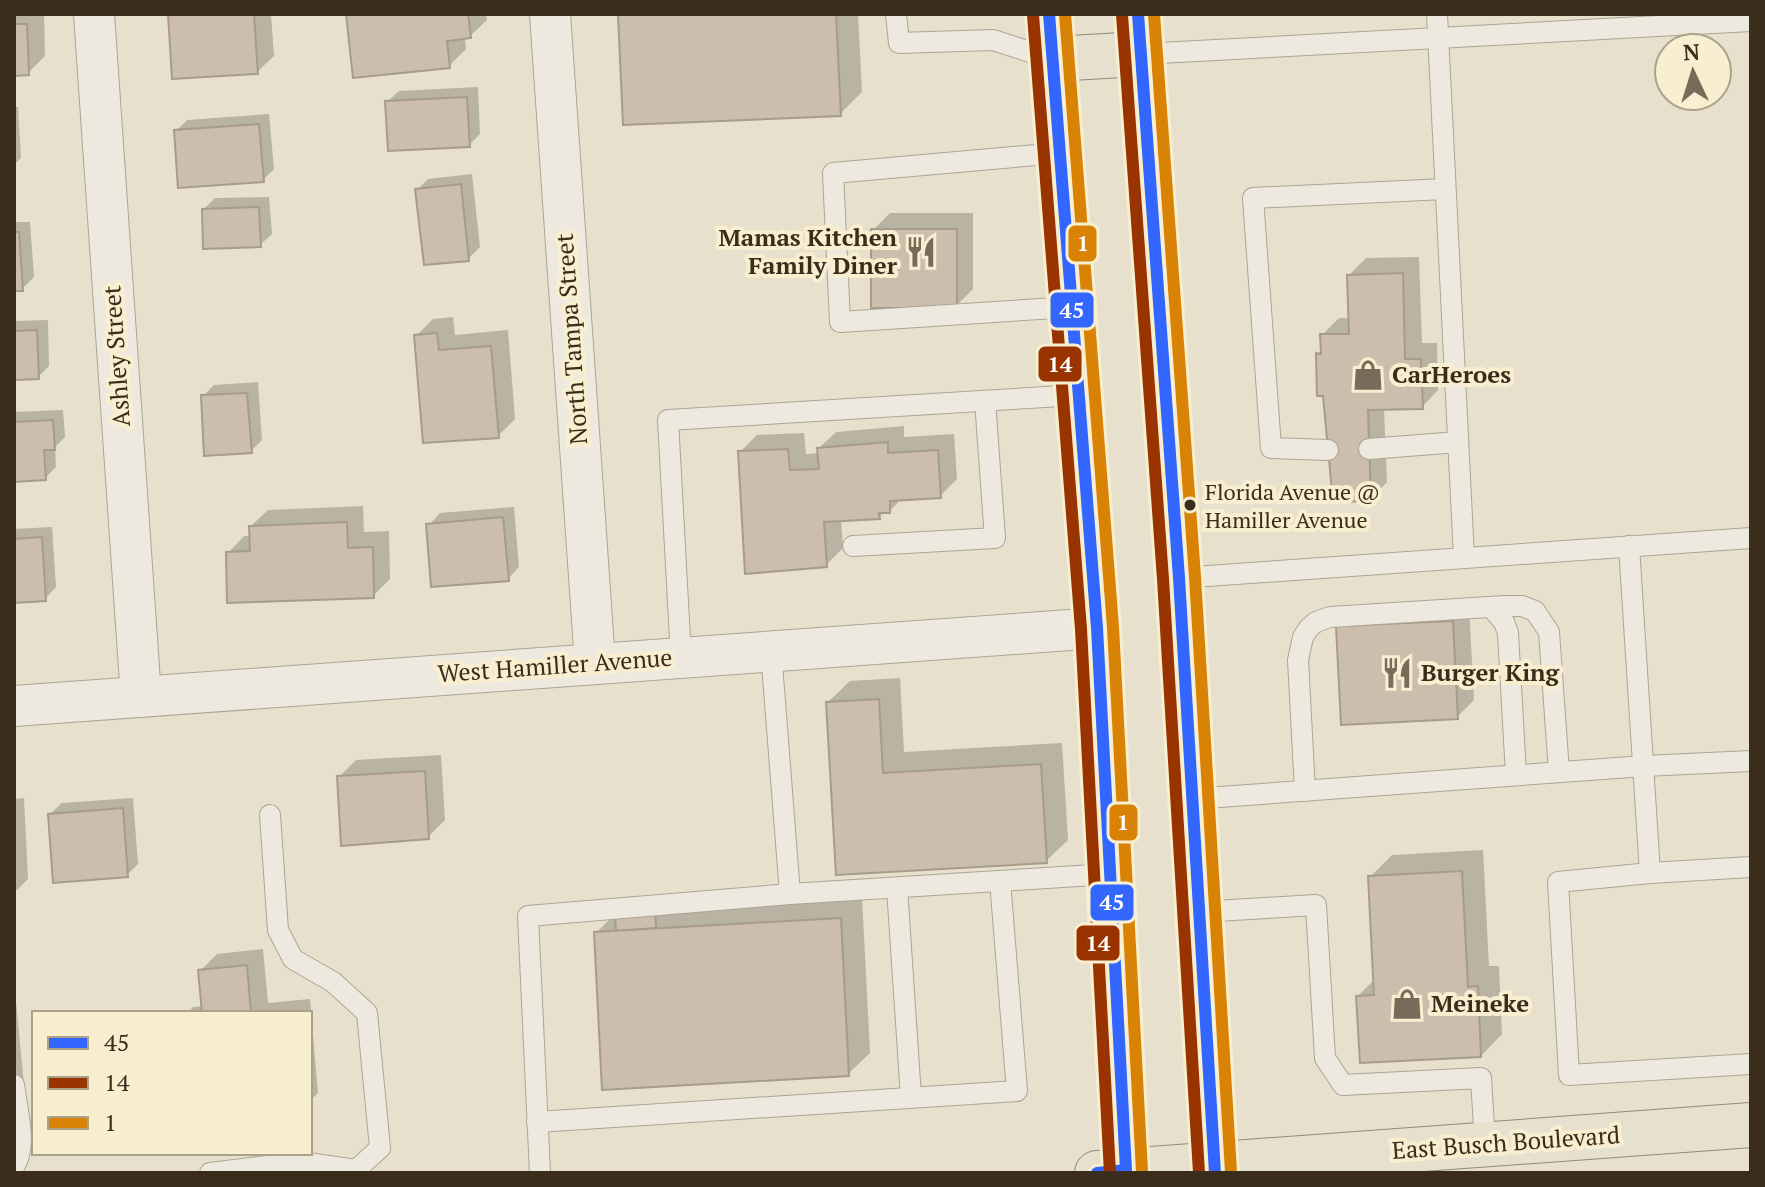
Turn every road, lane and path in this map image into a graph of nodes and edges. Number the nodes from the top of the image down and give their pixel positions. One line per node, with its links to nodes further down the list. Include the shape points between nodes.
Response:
1 (94, 14): 28 (street, Ashley Street)
2 (550, 14): 27 (street, North Tampa Street)
3 (896, 14): 9 (lane, via 899,43 993,40)
4 (1049, 14): 9 (main road)
5 (1437, 14): 8 (lane)
6 (1751, 21): 8 (lane)
7 (1140, 34): 8 (lane); 9 (main road); 22 (main road)
8 (1438, 38): 11 (lane)
9 (1052, 59): 10 (main road)
10 (1059, 153): 12 (main road); 12 (lane, via 833,173 840,322)
11 (1445, 189): 15 (lane); 17 (lane, via 1253,198 1271,448)
12 (1071, 307): 13 (main road)
13 (1078, 395): 14 (lane); 24 (main road)
14 (985, 401): 19 (lane, via 995,538); 26 (lane, via 668,420)
15 (1458, 442): 16 (lane); 21 (lane)
16 (1369, 449)
17 (1328, 450)
18 (1751, 538): 20 (lane)
19 (853, 546)
20 (1629, 546): 21 (lane); 31 (lane)
21 (1464, 558): 22 (lane)
22 (1179, 578): 35 (main road)
23 (1491, 607): 32 (lane, via 1535,611 1549,632); 33 (lane, via 1508,633); 34 (lane, via 1330,617 1309,628 1298,660)
24 (1097, 628): 25 (street, West Hamiller Avenue); 39 (main road)
25 (771, 651): 26 (street, West Hamiller Avenue); 42 (lane)
26 (681, 657): 27 (street, West Hamiller Avenue)
27 (595, 663): 28 (street, West Hamiller Avenue)
28 (141, 697): 29 (street, West Hamiller Avenue)
29 (14, 706)
30 (1751, 761): 31 (lane)
31 (1644, 766): 32 (lane); 38 (lane)
32 (1559, 772): 33 (lane)
33 (1516, 775): 34 (lane)
34 (1305, 791): 35 (lane)
35 (1192, 799): 43 (main road)
36 (270, 815): 52 (lane, via 278,930 293,959 333,982 367,1013 380,1148)
37 (1751, 867): 38 (lane)
38 (1650, 873): 44 (lane, via 1558,882 1569,1075)
39 (1110, 874): 40 (lane); 53 (main road)
40 (1000, 881): 41 (lane); 46 (lane, via 1017,1091)
41 (897, 888): 42 (lane); 46 (lane)
42 (790, 894): 47 (lane, via 528,916)
43 (1198, 912): 49 (lane, via 1316,905 1325,1058 1343,1085 1481,1078); 51 (main road)
44 (1751, 1064)
45 (14, 1085): 50 (lane, via 21,1140)
46 (911, 1097): 47 (lane)
47 (537, 1122): 55 (lane)
48 (1751, 1125): 49 (main road, East Busch Boulevard)
49 (1485, 1144): 51 (main road, East Busch Boulevard)
50 (14, 1167)
51 (1214, 1168): 53 (main road, East Busch Boulevard)
52 (356, 1172): 54 (lane, via 301,1162)
53 (1116, 1172)
54 (210, 1173)
55 (540, 1173)

